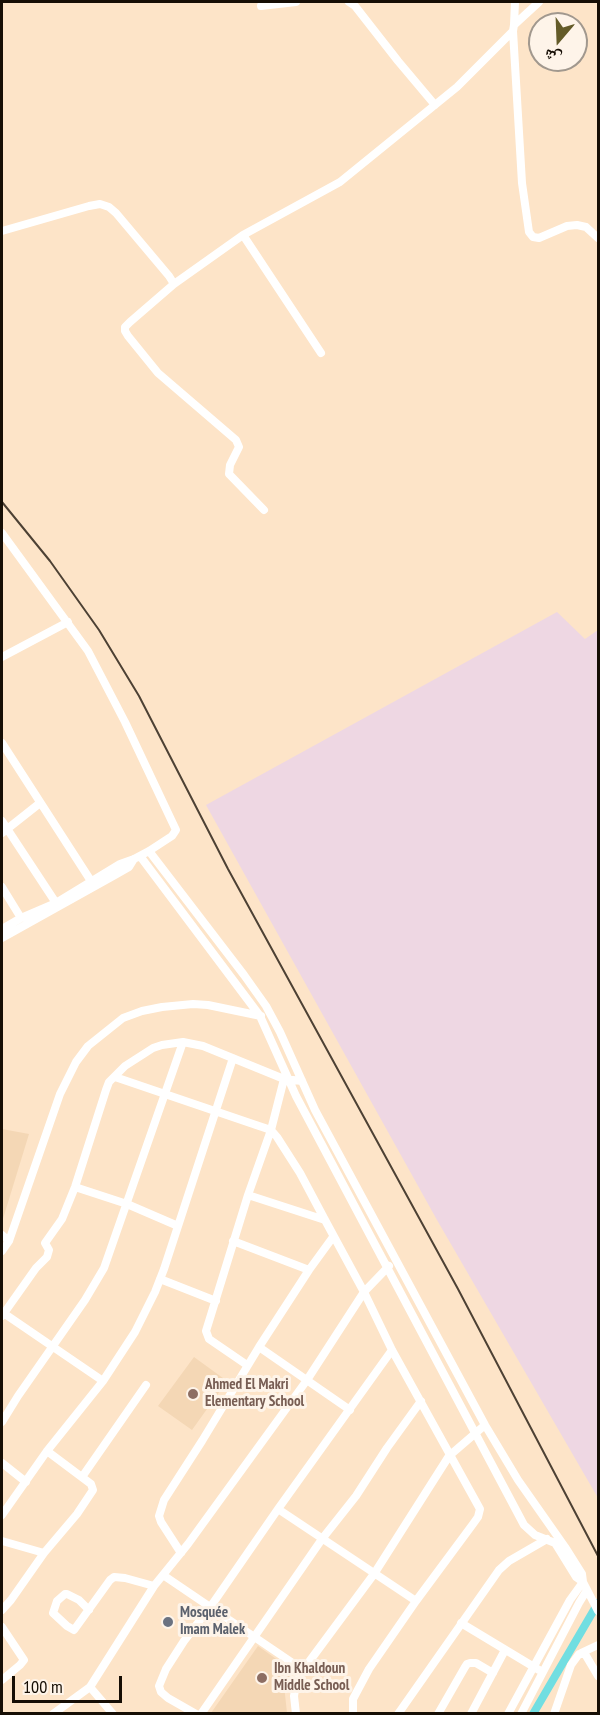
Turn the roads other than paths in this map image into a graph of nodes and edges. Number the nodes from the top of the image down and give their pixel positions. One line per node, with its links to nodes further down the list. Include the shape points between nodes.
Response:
1 (296, 2): 5 (street)
2 (349, 2): 7 (street)
3 (515, 2): 6 (street)
4 (539, 2): 6 (street)
5 (261, 6)
6 (513, 28): 7 (street); 10 (street, via 522,183 529,232 539,238 577,225 586,227)
7 (435, 105): 9 (street, via 340,182)
8 (2, 231): 11 (street, via 100,204 109,207)
9 (243, 235): 11 (street); 12 (street)
10 (598, 238)
11 (174, 284): 13 (street, via 130,321 125,331 158,373 236,440 239,447 229,474)
12 (321, 353)
13 (264, 510)
14 (2, 533): 15 (street)
15 (68, 622): 16 (street); 21 (street, via 88,651 176,827 174,834)
16 (2, 657)
17 (2, 742): 18 (street)
18 (40, 803): 20 (street); 23 (street)
19 (2, 821): 20 (street)
20 (5, 831): 25 (street)
21 (149, 851): 22 (street); 30 (street)
22 (137, 858): 23 (street); 28 (street, via 115,876); 29 (street)
23 (91, 881): 25 (street)
24 (2, 887): 26 (street)
25 (56, 903): 26 (street)
26 (21, 918): 27 (street)
27 (2, 929)
28 (2, 938)
29 (260, 1016): 30 (street); 34 (street); 46 (street, via 208,1005 162,1007 123,1018 88,1046 60,1094)
30 (273, 1019): 35 (street)
31 (183, 1042): 32 (street); 33 (street, via 153,1048); 36 (street)
32 (233, 1058): 34 (street); 37 (street)
33 (115, 1077): 36 (street); 39 (street, via 99,1107)
34 (287, 1080): 35 (street); 38 (street); 50 (street)
35 (302, 1081): 49 (street)
36 (165, 1094): 37 (street); 41 (street)
37 (215, 1110): 38 (street); 43 (street)
38 (271, 1131): 40 (street); 42 (street, via 284,1146)
39 (75, 1187): 41 (street); 55 (street, via 62,1219 45,1243 47,1257)
40 (248, 1195): 42 (street); 47 (street)
41 (127, 1204): 43 (street); 57 (street, via 104,1268)
42 (325, 1220): 45 (street)
43 (178, 1226): 52 (street)
44 (2, 1235): 46 (street)
45 (333, 1237): 51 (street); 53 (street)
46 (9, 1241): 48 (street)
47 (233, 1241): 51 (street); 54 (street)
48 (2, 1251)
49 (395, 1260): 50 (street); 66 (street)
50 (387, 1268): 53 (street); 67 (street)
51 (309, 1270): 56 (street)
52 (160, 1279): 54 (street); 61 (street, via 135,1332)
53 (364, 1292): 58 (street); 60 (street)
54 (216, 1301): 59 (street, via 206,1334)
55 (2, 1314): 57 (street)
56 (259, 1347): 59 (street); 60 (street)
57 (53, 1348): 61 (street); 65 (street)
58 (392, 1350): 63 (street); 64 (street)
59 (247, 1365): 80 (street, via 162,1506 160,1522)
60 (307, 1380): 64 (street); 80 (street)
61 (103, 1381): 68 (street)
62 (146, 1385): 71 (street)
63 (421, 1401): 69 (street); 76 (street)
64 (350, 1410): 73 (street)
65 (2, 1422)
66 (484, 1425): 67 (street); 75 (street)
67 (474, 1432): 69 (street); 77 (street, via 524,1525)
68 (47, 1451): 71 (street); 72 (street)
69 (449, 1456): 81 (street); 85 (street, via 480,1513)
70 (2, 1463): 72 (street)
71 (82, 1477): 79 (street, via 93,1490)
72 (26, 1482): 74 (street)
73 (278, 1509): 76 (street); 86 (street)
74 (2, 1515)
75 (556, 1532): 77 (street); 84 (street, via 581,1572)
76 (322, 1539): 81 (street); 92 (street)
77 (547, 1539): 84 (street, via 557,1545); 90 (street, via 499,1570)
78 (2, 1541): 79 (street)
79 (44, 1553): 87 (street)
80 (181, 1553): 82 (street)
81 (374, 1574): 85 (street); 97 (street)
82 (163, 1575): 83 (street); 86 (street)
83 (154, 1586): 88 (street, via 114,1577); 102 (street)
84 (587, 1590): 89 (street); 96 (street, via 570,1600); 98 (street)
85 (416, 1601): 108 (street, via 357,1689)
86 (212, 1606): 92 (street); 105 (street, via 184,1641 159,1686 168,1698)
87 (2, 1610)
88 (89, 1610): 88 (street, via 79,1600 64,1594 53,1613 74,1630)
89 (598, 1611)
90 (461, 1623): 94 (street); 109 (street)
91 (2, 1627): 101 (street, via 24,1660)
92 (256, 1636): 97 (street); 106 (street)
93 (598, 1645): 95 (street)
94 (505, 1650): 96 (street); 99 (street)
95 (581, 1653): 100 (street); 114 (street, via 571,1665)
96 (534, 1667): 98 (street); 112 (street)
97 (303, 1670): 107 (street, via 294,1696)
98 (543, 1672): 113 (street)
99 (493, 1673): 110 (street, via 476,1663 467,1664); 111 (street)
100 (598, 1676)
101 (2, 1680)
102 (90, 1687): 103 (street); 104 (street)
103 (53, 1713)
104 (113, 1713)
105 (196, 1713)
106 (201, 1713)
107 (296, 1713)
108 (353, 1713)
109 (398, 1713)
110 (438, 1713)
111 (471, 1713)
112 (508, 1713)
113 (521, 1713)
114 (554, 1713)

